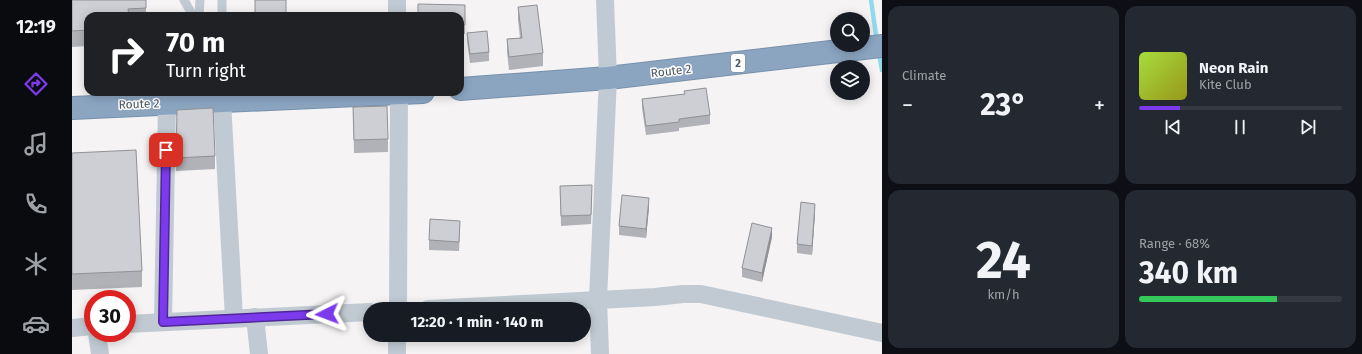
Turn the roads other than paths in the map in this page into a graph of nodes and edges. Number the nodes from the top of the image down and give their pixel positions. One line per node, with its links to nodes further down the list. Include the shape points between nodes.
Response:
1 (184, 0): 6 (lane)
2 (200, 0): 7 (lane)
3 (222, 0): 8 (lane)
4 (397, 0): 9 (street)
5 (605, 0): 11 (street)
6 (191, 12)
7 (199, 12)
8 (222, 12)
9 (397, 12)
10 (875, 47): 11 (highway, Route 2 / 2)
11 (608, 78): 12 (highway, Route 2 / 2); 18 (street)
12 (464, 89)
13 (260, 96): 15 (highway, Route 2)
14 (399, 96): 19 (street)
15 (213, 97): 16 (highway, Route 2); 23 (street)
16 (167, 103): 17 (highway, Route 2); 24 (street)
17 (72, 108)
18 (598, 299): 20 (street); 28 (street, via 701,294); 34 (street)
19 (398, 302)
20 (547, 302)
21 (363, 312): 22 (street)
22 (255, 317): 23 (street); 32 (street)
23 (234, 318): 24 (street)
24 (163, 322): 25 (street)
25 (136, 324)
26 (84, 327): 27 (street)
27 (72, 328)
28 (882, 333)
29 (98, 342): 31 (street)
30 (397, 342): 33 (street)
31 (100, 354)
32 (259, 354)
33 (397, 354)
34 (600, 354)

